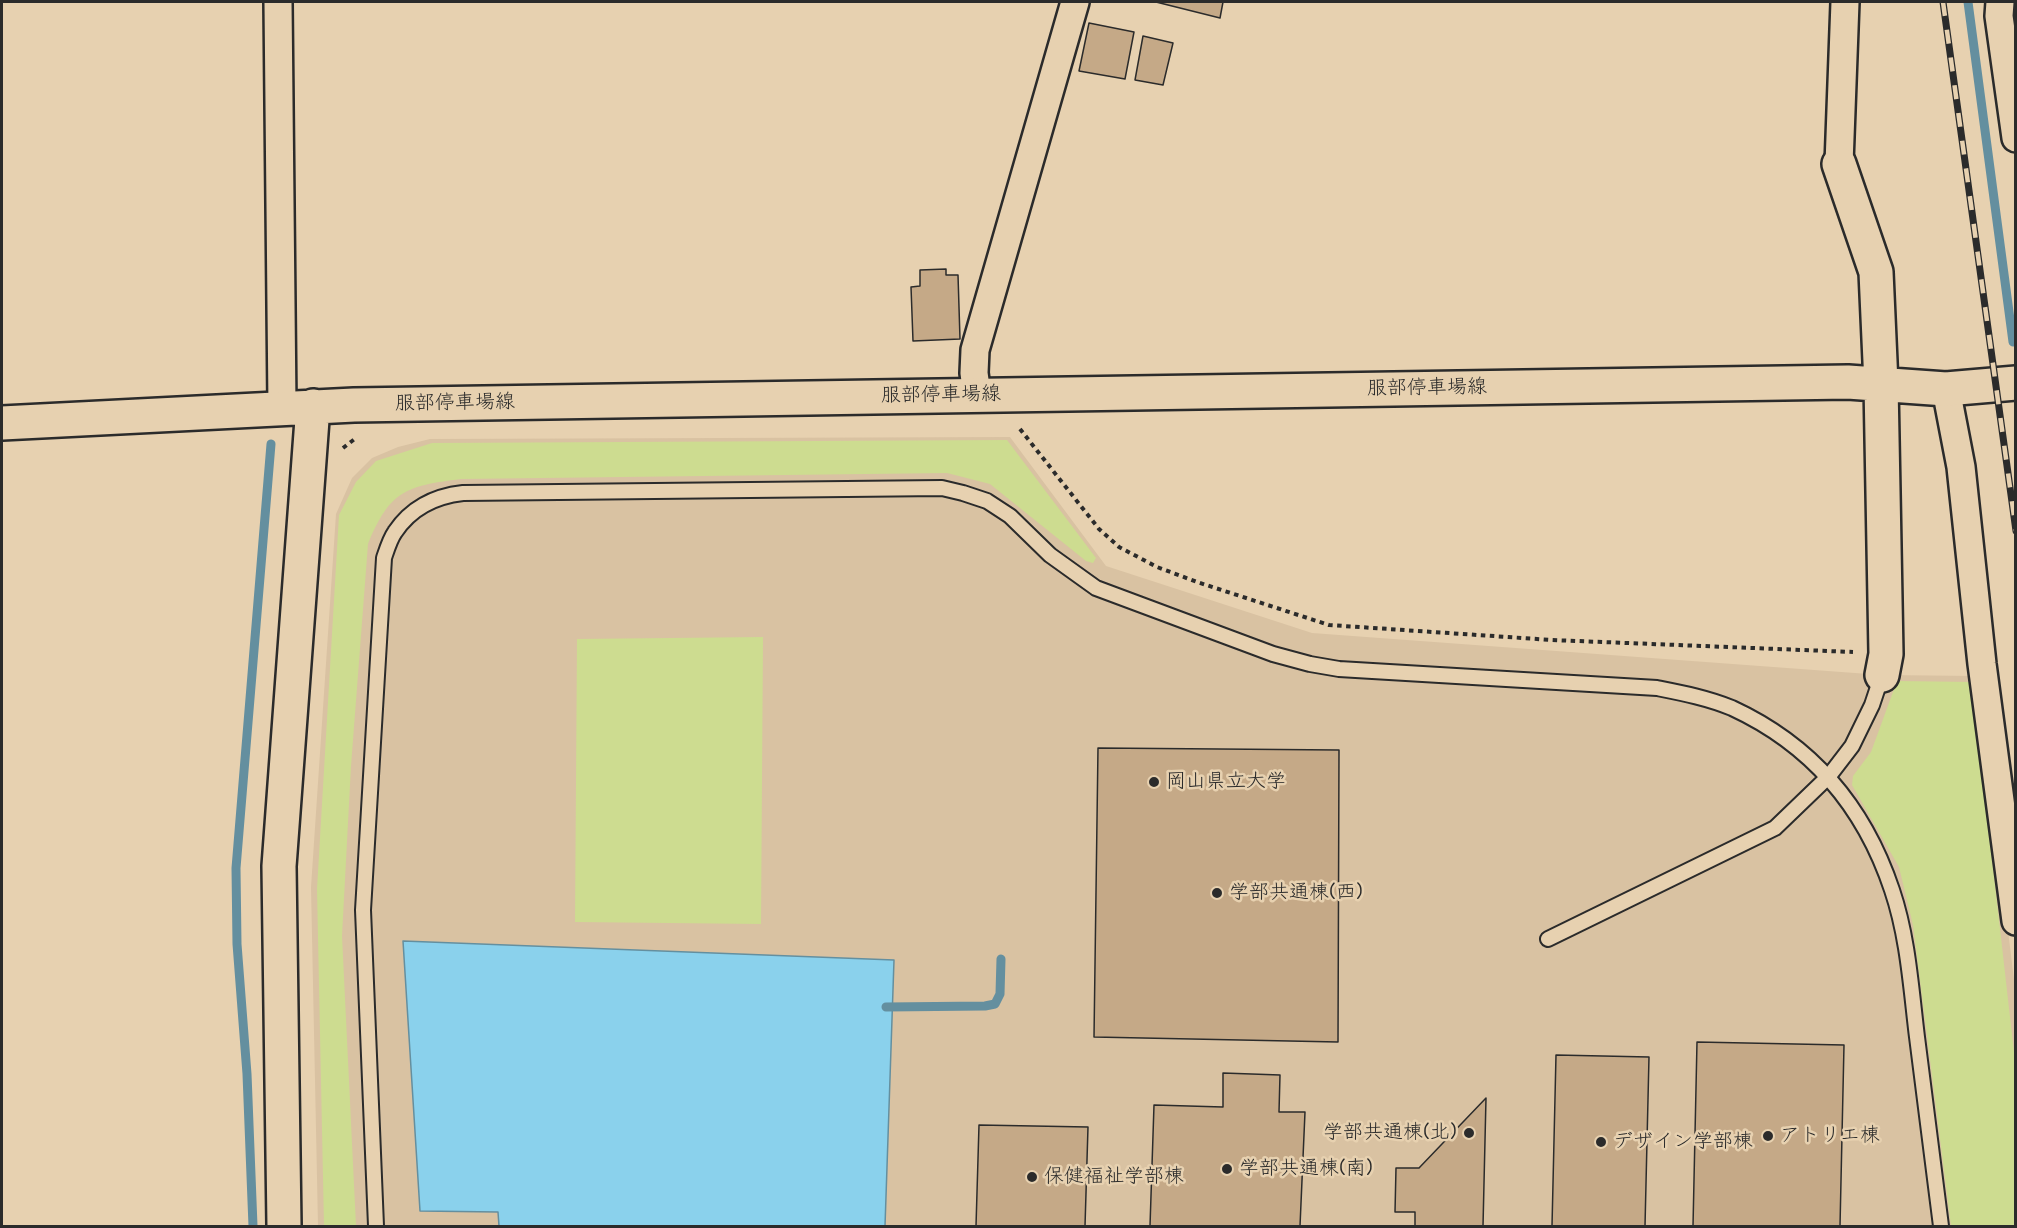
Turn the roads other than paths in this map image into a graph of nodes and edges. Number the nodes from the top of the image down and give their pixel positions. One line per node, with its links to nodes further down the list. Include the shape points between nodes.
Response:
1 (278, 2): 11 (street)
2 (1075, 2): 10 (street, via 975,350)
3 (1845, 2): 6 (street)
4 (2000, 2): 5 (street)
5 (2016, 138)
6 (1839, 164): 8 (main road, via 1876,272)
7 (2016, 383): 9 (main road, 服部停車場線)
8 (1881, 384): 9 (main road, 服部停車場線); 10 (main road, 服部停車場線); 13 (main road, via 1886,654)
9 (1946, 389): 15 (street, via 1961,466)
10 (977, 395): 11 (main road, 服部停車場線)
11 (297, 407): 12 (main road, 服部停車場線); 17 (main road, via 279,866)
12 (2, 423)
13 (1882, 675): 14 (lane, via 1857,736)
14 (1829, 776): 16 (lane, via 1775,828); 18 (lane, via 1764,726 1731,708 1690,694 1657,688 1339,669 1273,654 1096,588 987,501 942,488 449,494 427,502 411,514 394,532 384,558 363,910); 19 (lane, via 1852,806 1874,846 1892,890 1902,930)
15 (2016, 921)
16 (1548, 939)
17 (284, 1227)
18 (376, 1227)
19 (1941, 1227)

